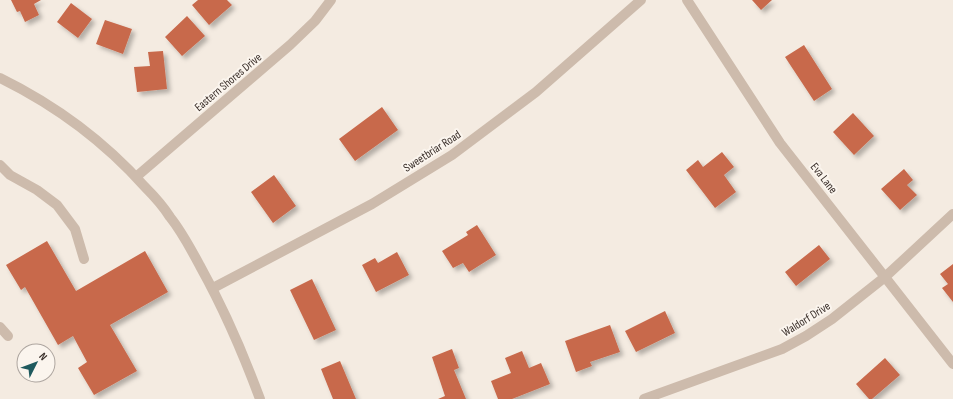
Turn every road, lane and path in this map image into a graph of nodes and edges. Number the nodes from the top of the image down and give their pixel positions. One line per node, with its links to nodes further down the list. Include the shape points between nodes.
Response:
1 (331, 0): 6 (street, Eastern Shores Drive, via 315,21 290,45)
2 (641, 0): 10 (street, Sweetbriar Road, via 536,92 452,155 372,204)
3 (687, 0): 9 (street, Eva Lane, via 780,143)
4 (0, 78): 6 (street, via 56,109 86,131)
5 (0, 165): 8 (street, via 10,175 57,205 75,229)
6 (136, 177): 10 (street, via 170,217)
7 (953, 214): 9 (street, Waldorf Drive)
8 (84, 259)
9 (885, 277): 13 (street, Eva Lane); 15 (street, Waldorf Drive, via 832,319 782,349)
10 (213, 288): 14 (street)
11 (0, 327): 12 (street)
12 (8, 336)
13 (953, 364)
14 (260, 399)
15 (644, 399)

